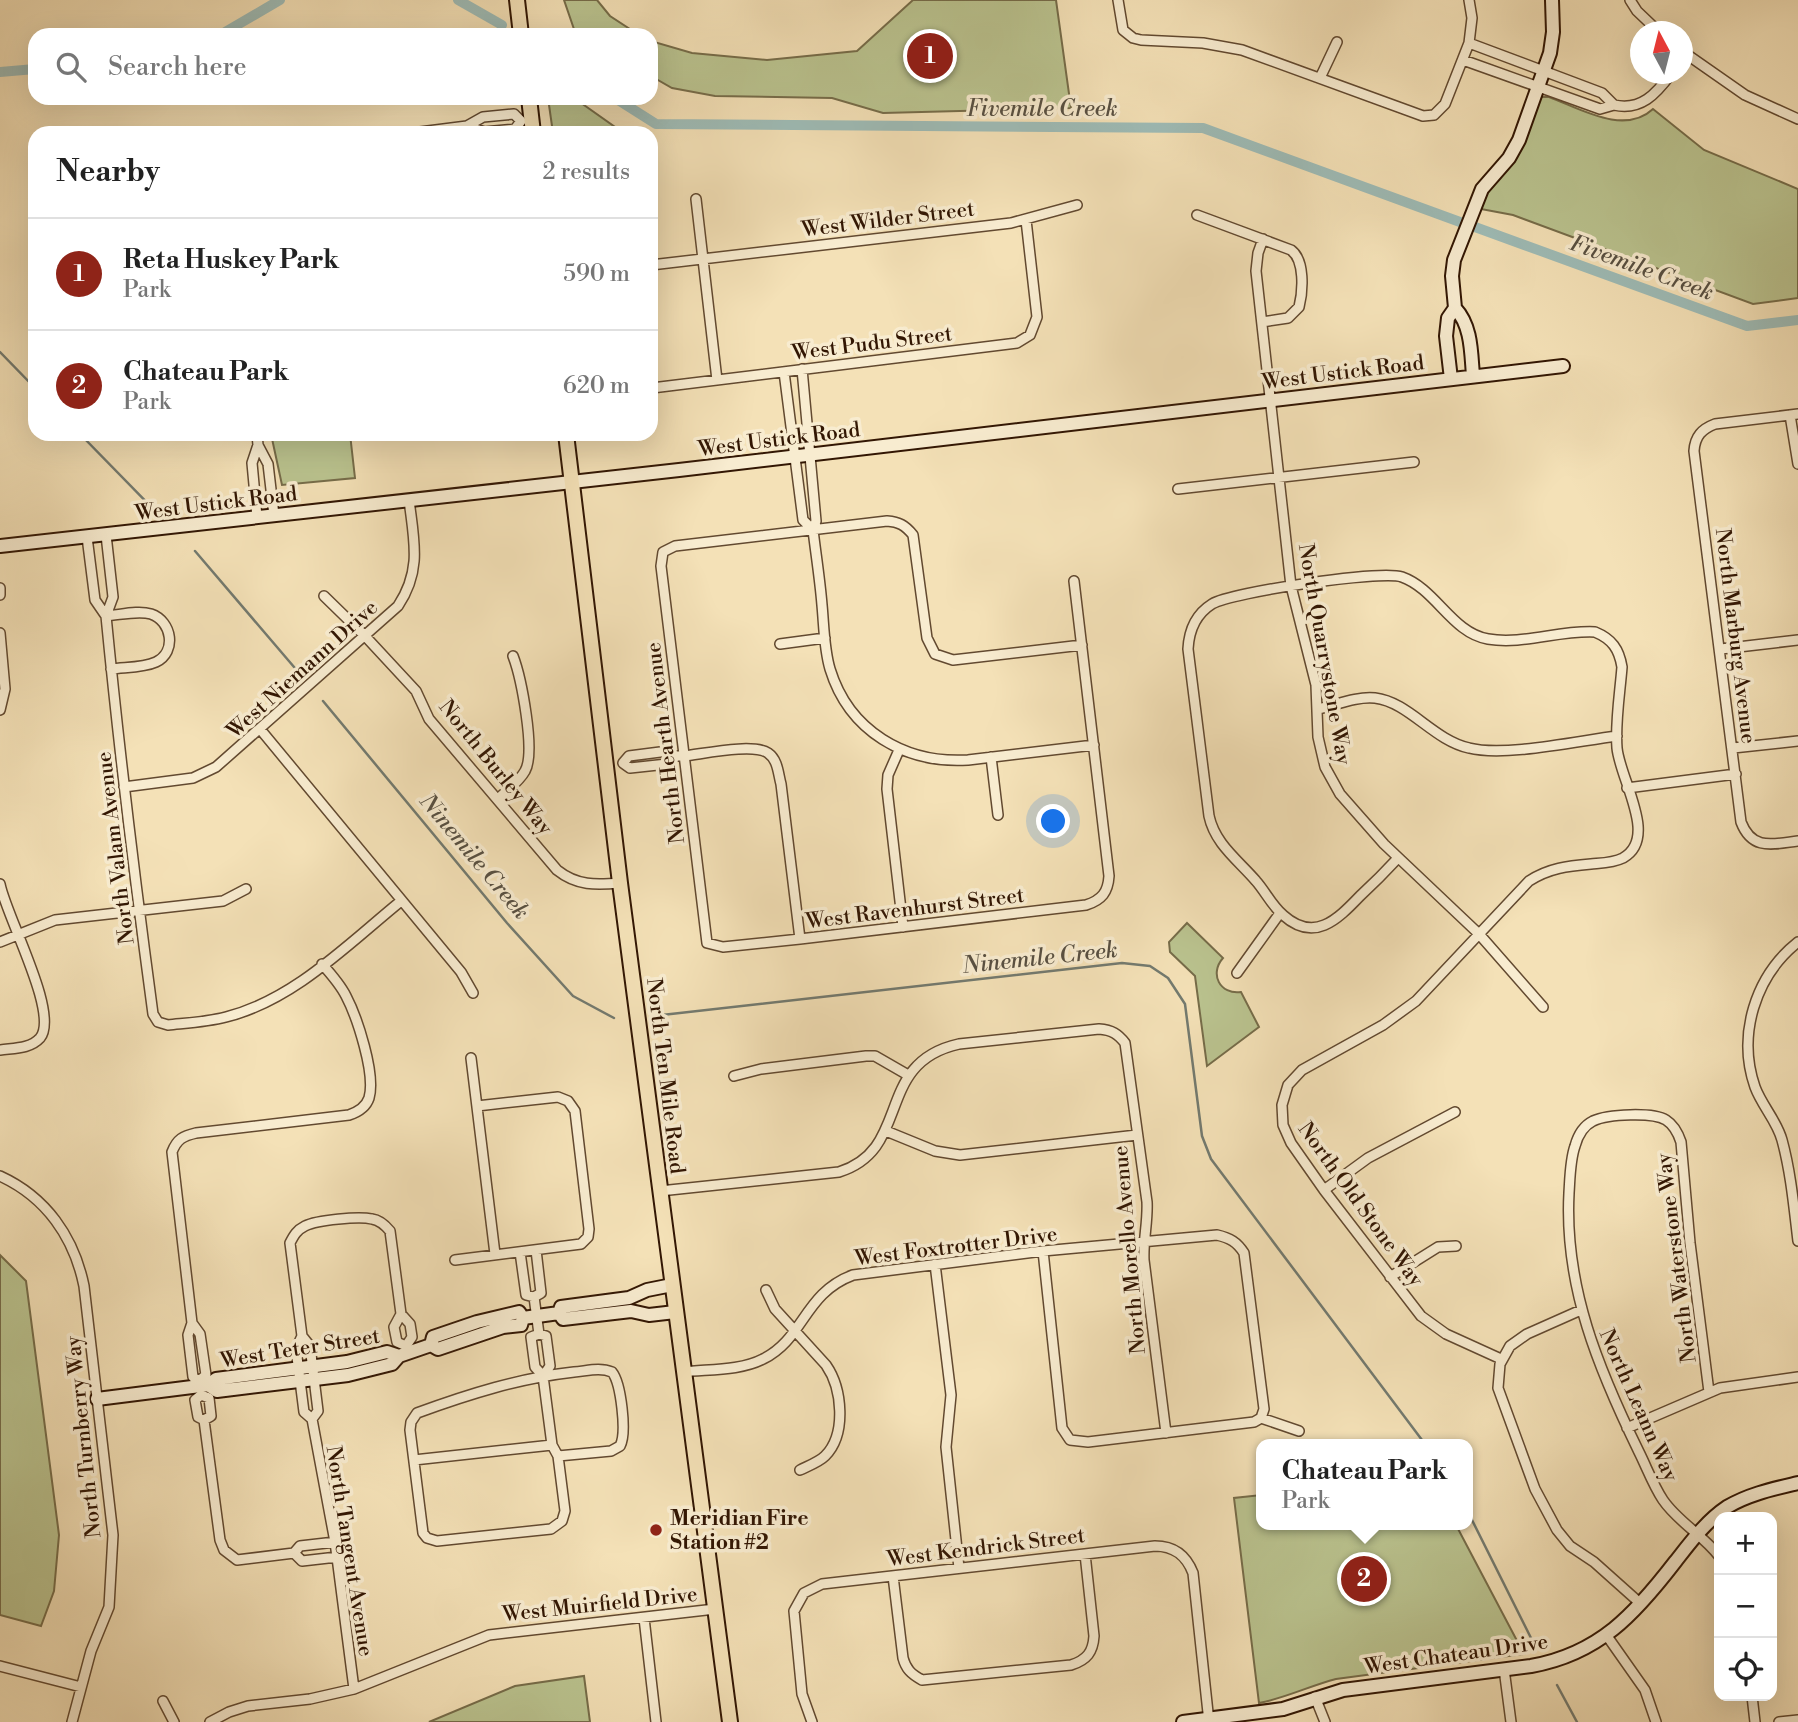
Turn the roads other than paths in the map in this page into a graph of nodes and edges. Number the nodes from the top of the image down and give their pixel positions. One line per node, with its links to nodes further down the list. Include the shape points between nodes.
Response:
1 (517, 0): 7 (main road)
2 (1118, 0): 13 (street, via 1126,34 1141,40 1223,45)
3 (1469, 0): 9 (street)
4 (1552, 0): 12 (street, via 1553,32)
5 (1630, 0): 6 (street)
6 (1647, 21)
7 (520, 28)
8 (1337, 42): 13 (street)
9 (1469, 43): 10 (street); 12 (street)
10 (1462, 60): 13 (street, via 1445,104 1434,115 1423,116); 15 (street)
11 (1693, 61): 18 (street, via 1745,95)
12 (1544, 71): 15 (street); 16 (street, via 1602,93)
13 (1320, 78)
14 (1664, 84): 16 (street, via 1656,94 1634,106)
15 (1538, 87): 16 (street, via 1600,109); 28 (street, via 1519,140 1482,189 1458,248 1451,276)
16 (1614, 104)
17 (529, 105): 19 (main road)
18 (1798, 119)
19 (528, 124): 20 (street, via 513,114 482,117)
20 (467, 126)
21 (696, 199): 26 (street)
22 (1077, 205): 24 (street, West Wilder Street)
23 (1197, 215): 25 (street)
24 (1026, 220): 26 (street, West Wilder Street); 31 (street, West Pudu Street, via 1037,317 1030,335 1017,343)
25 (1263, 239): 29 (street, North Quarrystone Way, via 1256,271); 29 (street, via 1298,256 1300,307 1288,318)
26 (702, 258): 27 (street, West Wilder Street); 35 (street)
27 (658, 264)
28 (1455, 308): 33 (street, via 1469,334); 34 (street, via 1448,318 1446,336)
29 (1262, 321): 37 (street, North Quarrystone Way)
30 (1563, 366): 33 (street, West Ustick Road)
31 (802, 369): 32 (street, West Pudu Street); 42 (street)
32 (784, 372): 35 (street, West Pudu Street); 43 (street)
33 (1473, 376): 34 (street, West Ustick Road)
34 (1451, 379): 37 (street, West Ustick Road)
35 (717, 380): 36 (street, West Pudu Street)
36 (658, 387)
37 (1271, 400): 42 (street, West Ustick Road); 46 (street, North Quarrystone Way)
38 (1794, 415): 45 (street); 68 (street, North Marburg Avenue, via 1715,424 1699,434 1695,451)
39 (258, 441): 41 (street)
40 (567, 441): 47 (main road, North Ten Mile Road)
41 (258, 445): 50 (street, via 268,464); 51 (street, via 252,463)
42 (810, 454): 43 (street, West Ustick Road); 52 (street)
43 (794, 456): 47 (street, West Ustick Road); 52 (street, via 803,520)
44 (1414, 462): 46 (street)
45 (1798, 464)
46 (1280, 478): 48 (street); 57 (street, North Quarrystone Way)
47 (571, 481): 49 (street, West Ustick Road); 81 (main road, North Ten Mile Road)
48 (1178, 489)
49 (409, 500): 50 (street, West Ustick Road); 63 (street, West Niemann Drive, via 414,575 398,607)
50 (274, 515): 51 (street, West Ustick Road)
51 (257, 517): 53 (street, West Ustick Road)
52 (813, 530): 64 (street); 67 (street, via 897,522 906,527 913,535 927,638 935,654 953,660); 79 (street, North Hearth Avenue, via 675,546 663,552)
53 (106, 535): 54 (street, West Ustick Road); 61 (street, North Valam Avenue, via 113,597)
54 (88, 537): 55 (street, West Ustick Road); 61 (street, North Valam Avenue, via 95,600)
55 (0, 547)
56 (1074, 581): 67 (street)
57 (1291, 586): 71 (street, North Quarrystone Way); 74 (street, North Old Stone Way, via 1402,577 1420,587 1464,628 1486,639 1583,632 1605,636 1615,645 1622,667); 94 (street, via 1223,598 1210,605 1191,629 1188,649 1211,826)
58 (0, 588): 59 (street)
59 (0, 595)
60 (324, 596): 63 (street, North Burley Way)
61 (106, 616): 70 (street, North Valam Avenue); 70 (street, via 150,614 167,626 170,637 169,649 154,663)
62 (0, 633): 72 (street, via 5,689)
63 (365, 636): 73 (street, West Niemann Drive); 85 (street, North Burley Way, via 416,691 429,719)
64 (825, 638): 66 (street); 78 (street, via 830,669 842,698 869,729)
65 (1798, 640): 68 (street)
66 (780, 644)
67 (1082, 645): 76 (street)
68 (1721, 649): 77 (street, North Marburg Avenue)
69 (513, 656): 85 (street, via 521,676 529,761 526,771)
70 (111, 669): 83 (street, North Valam Avenue)
71 (1318, 709): 74 (street, via 1363,698 1383,700 1457,745 1486,751); 88 (street, North Quarrystone Way, via 1320,747 1334,786)
72 (0, 710)
73 (260, 729): 83 (street, West Niemann Drive, via 205,773); 92 (street)
74 (1617, 736): 84 (street, North Old Stone Way)
75 (1798, 741): 77 (street)
76 (1094, 745): 80 (street); 95 (street, West Ravenhurst Street, via 1109,876 1104,895 1086,905)
77 (1733, 748): 82 (street, North Marburg Avenue)
78 (899, 750): 80 (street, via 947,761); 95 (street, via 887,789)
79 (684, 756): 81 (street, via 673,756 667,764); 98 (street, via 754,749 767,752 776,762); 101 (street, North Hearth Avenue)
80 (991, 757): 86 (street)
81 (606, 766): 89 (main road, North Ten Mile Road)
82 (1736, 774): 84 (street); 87 (street, North Marburg Avenue, via 1745,832 1769,844)
83 (124, 787): 93 (street, North Valam Avenue)
84 (1627, 788): 96 (street, North Old Stone Way, via 1639,819 1636,846 1629,854 1610,862 1538,875)
85 (498, 799): 89 (street, North Burley Way, via 568,878 594,885)
86 (998, 815)
87 (1798, 841)
88 (1398, 858): 94 (street, via 1332,923 1310,928); 96 (street, North Quarrystone Way)
89 (620, 883): 117 (main road, North Ten Mile Road)
90 (0, 884): 97 (street)
91 (246, 889): 93 (street, via 223,901)
92 (401, 901): 102 (street); 104 (street)
93 (139, 911): 97 (street, via 55,920); 102 (street, North Valam Avenue, via 153,1014 168,1025 228,1017 271,1000)
94 (1280, 913): 103 (street)
95 (902, 927): 98 (street, West Ravenhurst Street)
96 (1479, 934): 105 (street, North Quarrystone Way); 116 (street, North Old Stone Way, via 1408,1008 1310,1064 1288,1085 1283,1125)
97 (17, 936): 99 (street); 106 (street, via 40,989 45,1031 28,1047)
98 (800, 939): 101 (street, West Ravenhurst Street, via 723,947)
99 (0, 942)
100 (1798, 942): 118 (street, via 1775,964 1758,993 1749,1034 1749,1066 1781,1138)
101 (707, 943)
102 (322, 964): 147 (street, via 346,997 362,1035 370,1087 365,1105 349,1115 185,1136 172,1152 192,1323 200,1334 206,1375)
103 (1237, 973)
104 (473, 993)
105 (1543, 1007)
106 (0, 1050)
107 (471, 1058): 110 (street)
108 (908, 1075): 109 (street, via 875,1056 866,1056); 113 (street); 114 (street, North Morello Avenue, via 930,1055 959,1044 1110,1030 1125,1043)
109 (734, 1076)
110 (477, 1106): 122 (street, via 558,1097 575,1111 588,1237 581,1244); 125 (street)
111 (1455, 1112): 116 (street, via 1367,1158)
112 (1670, 1122): 132 (street, North Leann Way, via 1646,1115 1604,1118 1592,1121 1579,1133 1573,1149 1569,1233); 148 (street, North Waterstone Way, via 1681,1142)
113 (886, 1131): 114 (street, via 935,1151 960,1155); 117 (street, via 867,1158 839,1172)
114 (1137, 1135): 120 (street, North Morello Avenue, via 1147,1202)
115 (0, 1176): 149 (street, North Turnberry Way, via 40,1202 75,1253 84,1286)
116 (1324, 1190): 128 (street, North Old Stone Way)
117 (660, 1191): 129 (main road, North Ten Mile Road)
118 (1797, 1220): 119 (street)
119 (1798, 1241)
120 (1143, 1242): 123 (street, West Foxtrotter Drive); 150 (street, West Foxtrotter Drive, via 1217,1235 1237,1243 1244,1253 1264,1409); 154 (street, North Morello Avenue)
121 (1455, 1247): 128 (street, via 1438,1247)
122 (536, 1250): 124 (street); 131 (street, via 541,1293)
123 (1043, 1251): 127 (street, West Foxtrotter Drive); 154 (street, via 1062,1428 1070,1440)
124 (520, 1252): 125 (street); 131 (street, via 526,1295)
125 (495, 1254): 126 (street)
126 (455, 1260)
127 (935, 1264): 137 (street, West Foxtrotter Drive, via 843,1279 818,1297); 166 (street, via 951,1395 946,1447)
128 (1390, 1277): 141 (street, North Old Stone Way, via 1429,1323)
129 (672, 1285): 133 (main road, North Ten Mile Road); 134 (street, West Teter Street, via 629,1298 561,1307)
130 (766, 1290): 137 (street, via 775,1309)
131 (534, 1297): 136 (street)
132 (1581, 1310): 141 (street, via 1518,1339); 152 (street, North Leann Way)
133 (675, 1312): 134 (street, West Teter Street, via 649,1315 631,1311 563,1320); 142 (main road, North Ten Mile Road)
134 (559, 1313): 136 (street, West Teter Street)
135 (401, 1314): 139 (street, North Tangent Avenue, via 390,1231 383,1223 364,1218 314,1223 302,1227 290,1242); 140 (street, via 394,1327 397,1342); 140 (street, via 410,1324 412,1336)
136 (537, 1316): 138 (street); 140 (street, West Teter Street, via 438,1349 431,1345)
137 (795, 1331): 142 (street, West Foxtrotter Drive, via 781,1347 755,1363); 158 (street, via 833,1375 839,1394 838,1425 831,1446 825,1456)
138 (539, 1334): 145 (street, via 546,1336 550,1366); 145 (street, via 531,1337 535,1367)
139 (302, 1336): 143 (street, North Tangent Avenue, via 310,1346); 144 (street, North Tangent Avenue, via 296,1349)
140 (405, 1351): 143 (street, West Teter Street)
141 (1502, 1359): 168 (street, via 1498,1388 1550,1518 1570,1546)
142 (683, 1372): 169 (main road, North Ten Mile Road)
143 (313, 1373): 144 (street, West Teter Street); 151 (street, North Tangent Avenue, via 318,1411)
144 (299, 1374): 147 (street, West Teter Street, via 216,1379); 151 (street, North Tangent Avenue, via 303,1412)
145 (544, 1376): 155 (street); 156 (street, via 600,1369 612,1372 617,1381 624,1435 620,1446 611,1451); 157 (street, via 417,1413 410,1430)
146 (1798, 1377): 148 (street)
147 (202, 1387): 149 (street, West Teter Street); 163 (street, via 195,1401 198,1417 204,1420 220,1540 229,1556 237,1560)
148 (1709, 1392): 152 (street)
149 (97, 1399): 174 (street, North Turnberry Way, via 113,1568 107,1618)
150 (1261, 1418): 153 (street); 154 (street)
151 (312, 1419): 161 (street, North Tangent Avenue)
152 (1627, 1428): 160 (street, North Leann Way, via 1660,1497)
153 (1299, 1431)
154 (1166, 1433)
155 (552, 1445): 156 (street); 157 (street)
156 (558, 1456): 157 (street, via 565,1511 562,1521 551,1529 438,1541 427,1538 422,1529)
157 (414, 1460)
158 (800, 1470)
159 (1798, 1483): 160 (street, West Chateau Drive, via 1751,1494 1724,1509)
160 (1697, 1534): 162 (street, North Leann Way); 168 (street, West Chateau Drive)
161 (335, 1542): 163 (street, via 300,1546); 165 (street, North Tangent Avenue)
162 (1714, 1551)
163 (294, 1553): 165 (street, via 302,1561)
164 (1085, 1554): 166 (street, West Kendrick Street); 167 (street, via 1094,1646 1089,1655 1071,1665 922,1680 912,1675 902,1658); 180 (street, West Kendrick Street, via 1155,1546 1174,1549 1189,1563)
165 (337, 1557): 175 (street, North Tangent Avenue)
166 (959, 1568): 167 (street, West Kendrick Street)
167 (893, 1576): 186 (street, West Kendrick Street, via 822,1584 804,1593 794,1611 802,1694)
168 (1642, 1604): 171 (street, West Chateau Drive)
169 (715, 1609): 170 (street, West Muirfield Drive); 185 (main road, North Ten Mile Road)
170 (644, 1618): 175 (street, West Muirfield Drive, via 489,1635); 184 (street)
171 (1607, 1636): 173 (street, West Chateau Drive, via 1559,1660); 190 (street, via 1645,1690)
172 (0, 1666): 174 (street)
173 (1504, 1669): 176 (street, West Chateau Drive, via 1343,1689); 189 (street)
174 (81, 1687): 181 (street, North Turnberry Way)
175 (354, 1689): 183 (street, West Muirfield Drive, via 248,1706)
176 (1315, 1697): 180 (street, West Chateau Drive, via 1283,1709); 188 (street)
177 (163, 1701): 182 (street)
178 (1753, 1701): 191 (street)
179 (1798, 1720): 192 (street)
180 (1209, 1721): 187 (street, West Chateau Drive)
181 (72, 1722)
182 (174, 1722)
183 (210, 1722)
184 (656, 1722)
185 (730, 1722)
186 (812, 1722)
187 (1182, 1722)
188 (1325, 1722)
189 (1511, 1722)
190 (1656, 1722)
191 (1755, 1722)
192 (1779, 1722)

